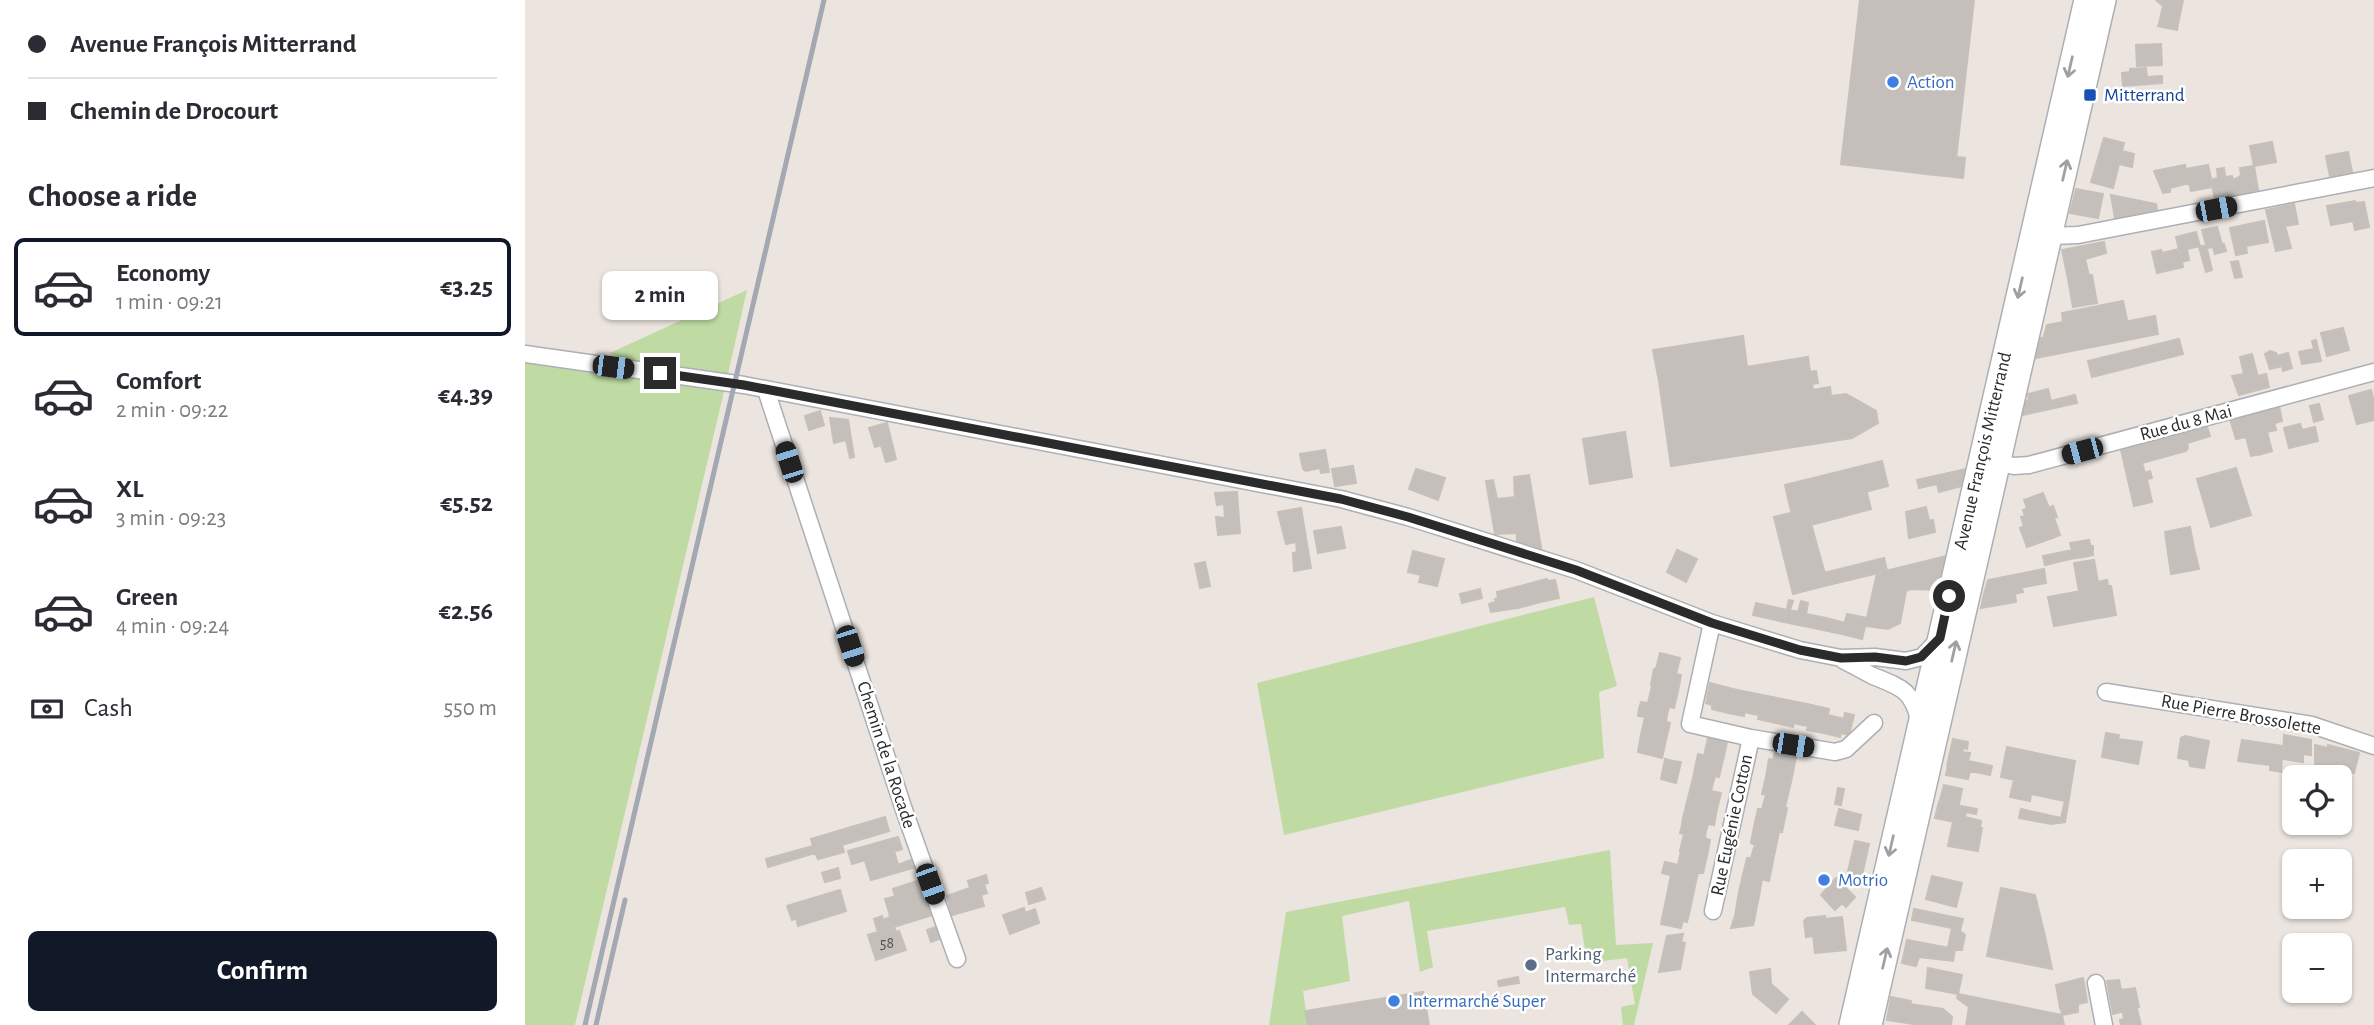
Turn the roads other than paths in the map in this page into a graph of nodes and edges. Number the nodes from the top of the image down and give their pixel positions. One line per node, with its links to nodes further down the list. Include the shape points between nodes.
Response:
1 (2086, 0): 4 (main road, Avenue François Mitterrand, one-way to 4)
2 (2104, 0): 4 (main road, Avenue François Mitterrand, one-way to 2)
3 (2374, 178): 4 (street, via 2078,235)
4 (2041, 234): 8 (main road, Avenue François Mitterrand)
5 (525, 354): 7 (street)
6 (2374, 372): 8 (street, Rue du 8 Mai, via 2029,465)
7 (766, 390): 9 (street, via 1341,499 1576,570); 21 (street, Chemin de la Rocade)
8 (1990, 460): 10 (main road, Avenue François Mitterrand); 16 (main road, Avenue François Mitterrand, one-way to 8)
9 (1712, 623): 11 (street); 18 (street, via 1691,724)
10 (1940, 638): 12 (street, via 1921,657); 13 (main road, Avenue François Mitterrand)
11 (1841, 658): 12 (street); 14 (street)
12 (1906, 661): 13 (street)
13 (1930, 679): 14 (street); 16 (main road, Avenue François Mitterrand)
14 (1900, 687): 16 (street)
15 (2106, 692): 19 (street, Rue Pierre Brossolette, via 2312,725)
16 (1929, 721): 23 (main road, Avenue François Mitterrand, one-way to 23); 24 (main road, Avenue François Mitterrand, one-way to 16)
17 (1874, 723): 18 (street, via 1846,749 1835,752)
18 (1751, 738): 20 (street, Rue Eugénie Cotton)
19 (2374, 746)
20 (1713, 911)
21 (957, 959)
22 (2096, 983): 25 (street)
23 (1851, 1025)
24 (1870, 1025)
25 (2104, 1025)

